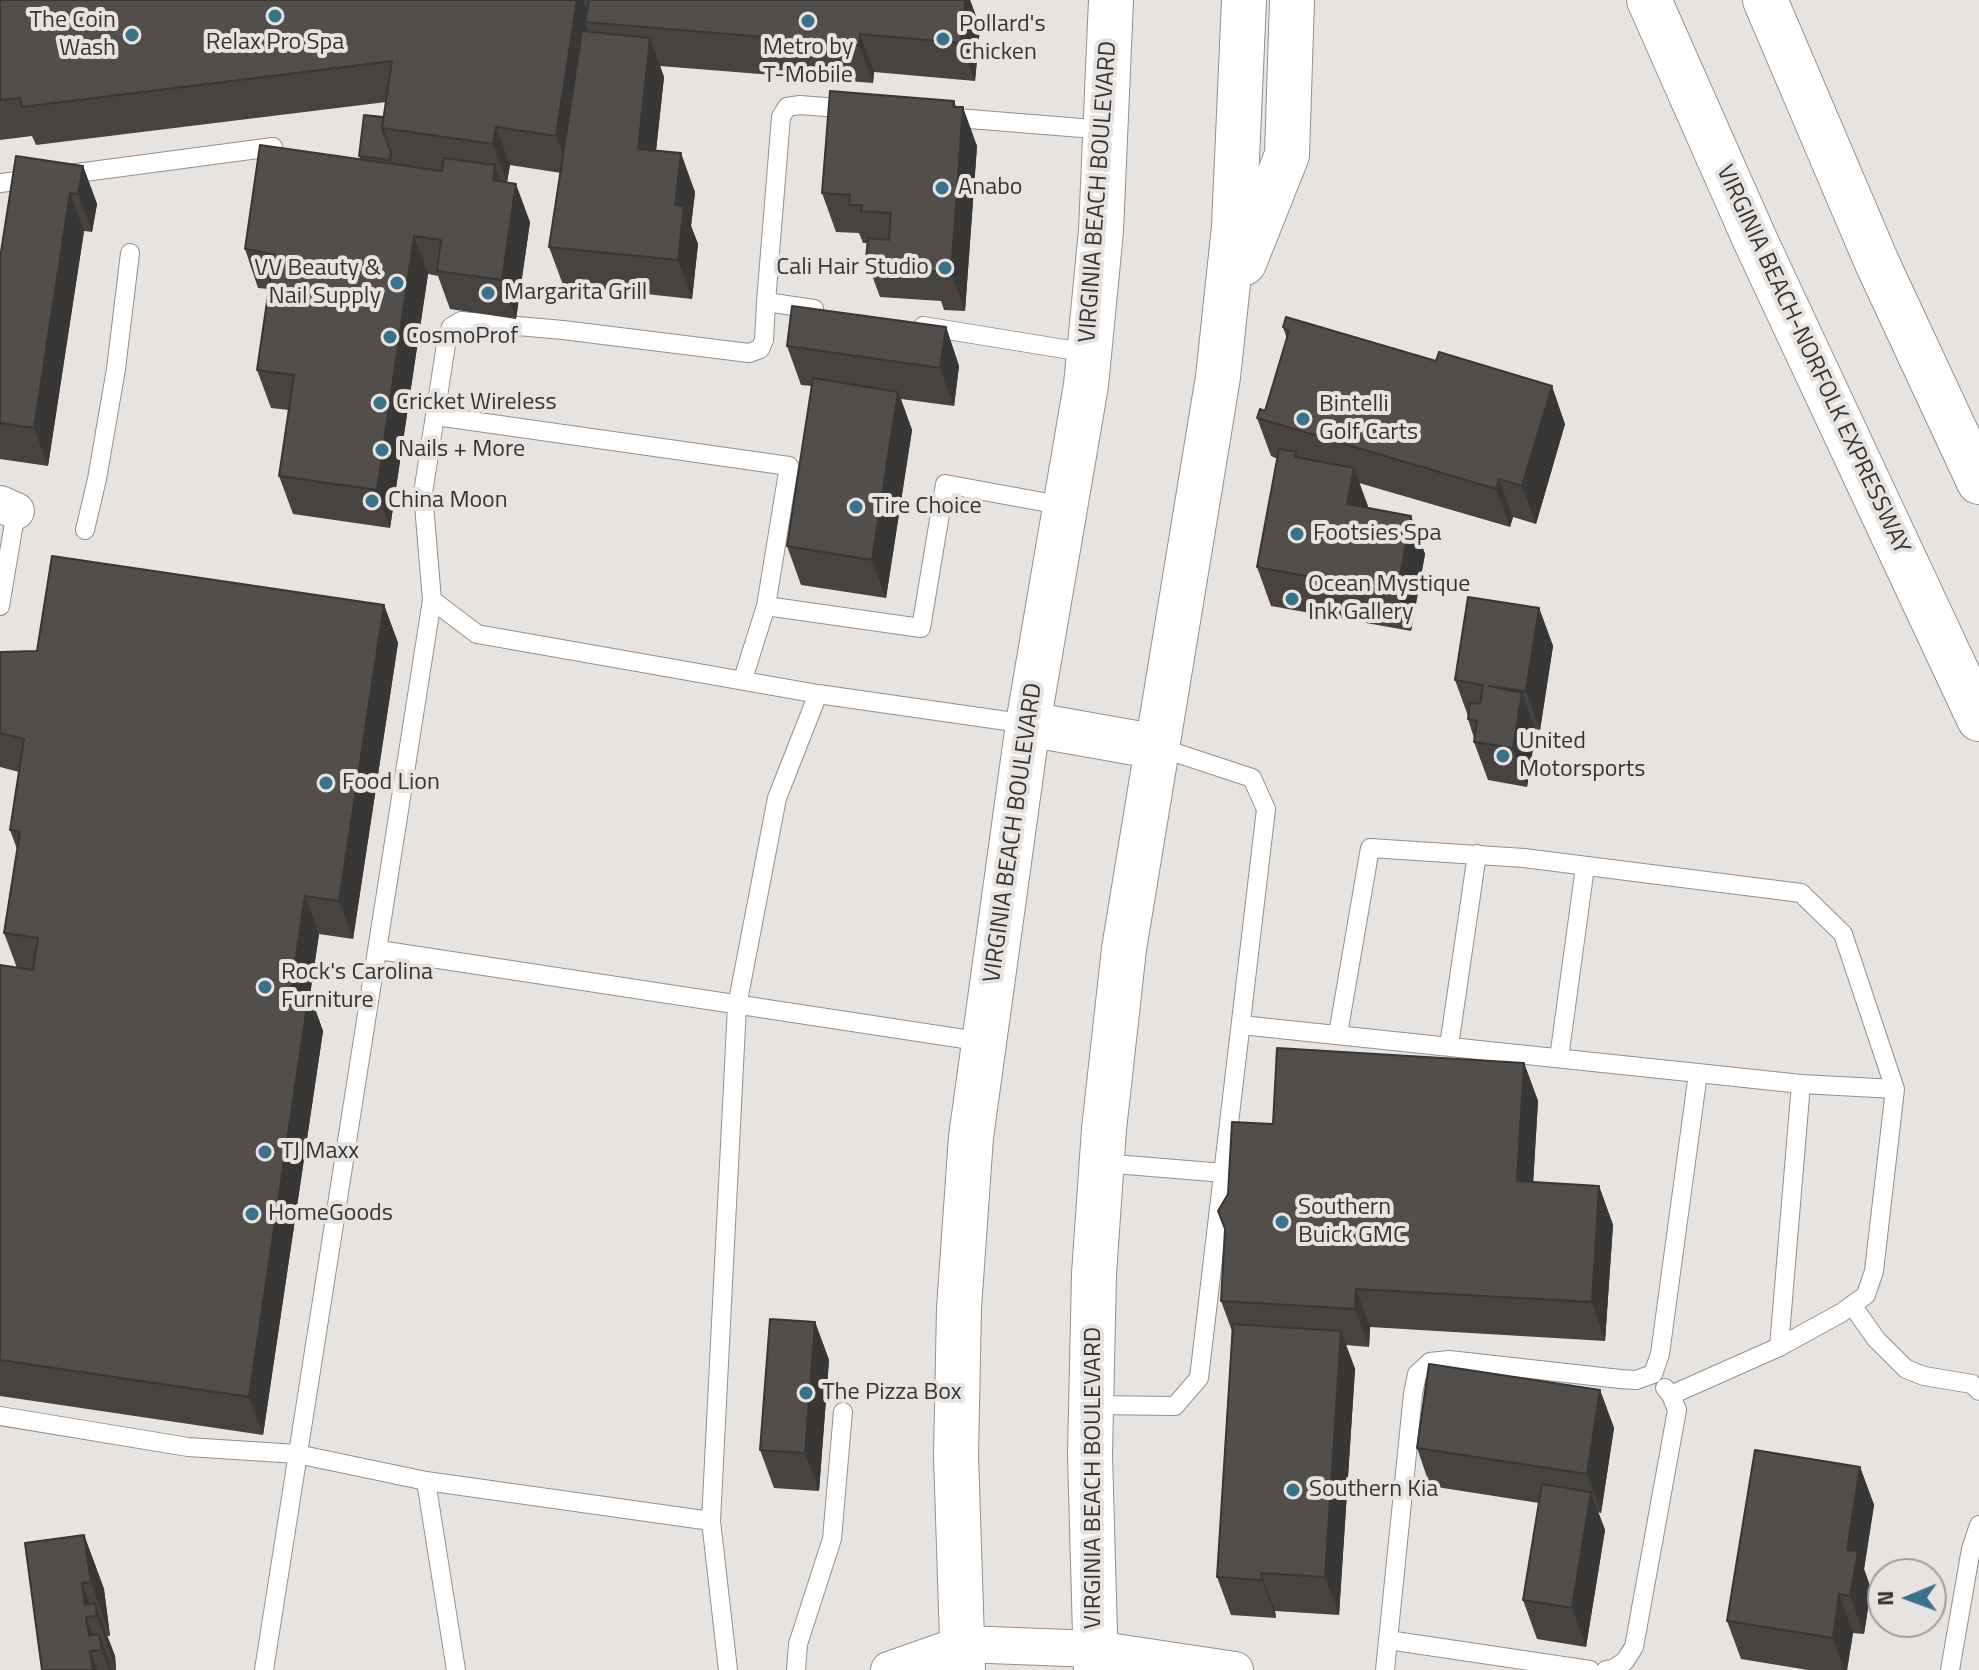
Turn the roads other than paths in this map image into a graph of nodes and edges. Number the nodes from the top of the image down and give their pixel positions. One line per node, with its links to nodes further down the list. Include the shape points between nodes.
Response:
1 (1111, 0): 8 (main road, VIRGINIA BEACH BOULEVARD)
2 (1244, 0): 13 (main road, VIRGINIA BEACH BOULEVARD)
3 (1292, 0): 13 (main road, via 1287,155)
4 (1649, 0): 27 (main road, VIRGINIA BEACH-NORFOLK EXPRESSWAY)
5 (1768, 6): 18 (main road, via 1878,265)
6 (862, 110): 12 (lane, via 800,105 787,107 781,117)
7 (925, 115): 8 (lane)
8 (1107, 130): 16 (main road, VIRGINIA BEACH BOULEVARD)
9 (273, 147): 10 (lane)
10 (0, 183)
11 (130, 253): 21 (lane, via 104,438)
12 (766, 302): 14 (lane); 17 (lane, via 764,340 760,349 749,353 461,321 447,338)
13 (1226, 310): 29 (main road, VIRGINIA BEACH BOULEVARD)
14 (828, 311)
15 (905, 323): 16 (lane)
16 (1089, 353): 19 (main road, VIRGINIA BEACH BOULEVARD)
17 (436, 416): 22 (lane, via 423,493); 24 (lane, via 789,466)
18 (1979, 482)
19 (1065, 506): 24 (lane, via 945,484 921,628); 28 (main road, VIRGINIA BEACH BOULEVARD)
20 (8, 508): 23 (lane)
21 (85, 530)
22 (432, 600): 25 (lane, via 477,634); 32 (lane)
23 (0, 606)
24 (766, 606): 25 (lane)
25 (743, 679): 26 (lane)
26 (818, 694): 28 (lane); 33 (lane, via 777,798)
27 (1979, 719)
28 (1028, 724): 29 (main road); 36 (main road, VIRGINIA BEACH BOULEVARD)
29 (1158, 747): 34 (lane, via 1252,778 1266,809); 42 (main road, VIRGINIA BEACH BOULEVARD, via 1124,949)
30 (1477, 854): 31 (lane); 35 (lane, via 1370,848); 37 (lane)
31 (1585, 867): 38 (lane); 41 (lane, via 1801,893 1843,934)
32 (379, 950): 33 (lane); 52 (lane)
33 (737, 1006): 36 (lane); 54 (lane)
34 (1241, 1025): 35 (lane); 43 (lane)
35 (1338, 1034): 37 (lane)
36 (984, 1042): 57 (main road, VIRGINIA BEACH BOULEVARD, via 971,1137 959,1308 956,1456)
37 (1449, 1046): 38 (lane)
38 (1559, 1058): 39 (lane)
39 (1698, 1073): 40 (lane); 46 (lane)
40 (1801, 1084): 41 (lane); 45 (lane)
41 (1895, 1089): 44 (lane, via 1874,1271 1866,1295)
42 (1102, 1163): 43 (lane); 49 (main road, VIRGINIA BEACH BOULEVARD)
43 (1224, 1173): 49 (lane, via 1199,1378 1175,1406)
44 (1852, 1305): 45 (lane); 47 (lane, via 1906,1369 1972,1384)
45 (1779, 1347): 48 (lane)
46 (1653, 1374): 48 (lane); 56 (lane, via 1620,1379 1449,1360 1430,1362 1417,1374)
47 (1979, 1391)
48 (1671, 1395): 67 (lane, via 1677,1410 1634,1647 1625,1661)
49 (1091, 1405): 58 (main road, VIRGINIA BEACH BOULEVARD)
50 (843, 1412): 62 (lane, via 832,1539 798,1644)
51 (0, 1416): 52 (lane, via 188,1447)
52 (297, 1454): 53 (lane); 59 (lane)
53 (426, 1481): 54 (lane); 60 (lane)
54 (711, 1521): 61 (lane)
55 (1979, 1525): 68 (lane)
56 (1388, 1640): 65 (lane); 66 (lane)
57 (963, 1657): 58 (street); 63 (street)
58 (1096, 1659): 64 (street)
59 (264, 1670)
60 (456, 1670)
61 (728, 1670)
62 (796, 1670)
63 (889, 1670)
64 (1235, 1670)
65 (1385, 1670)
66 (1590, 1670)
67 (1606, 1670)
68 (1950, 1670)

